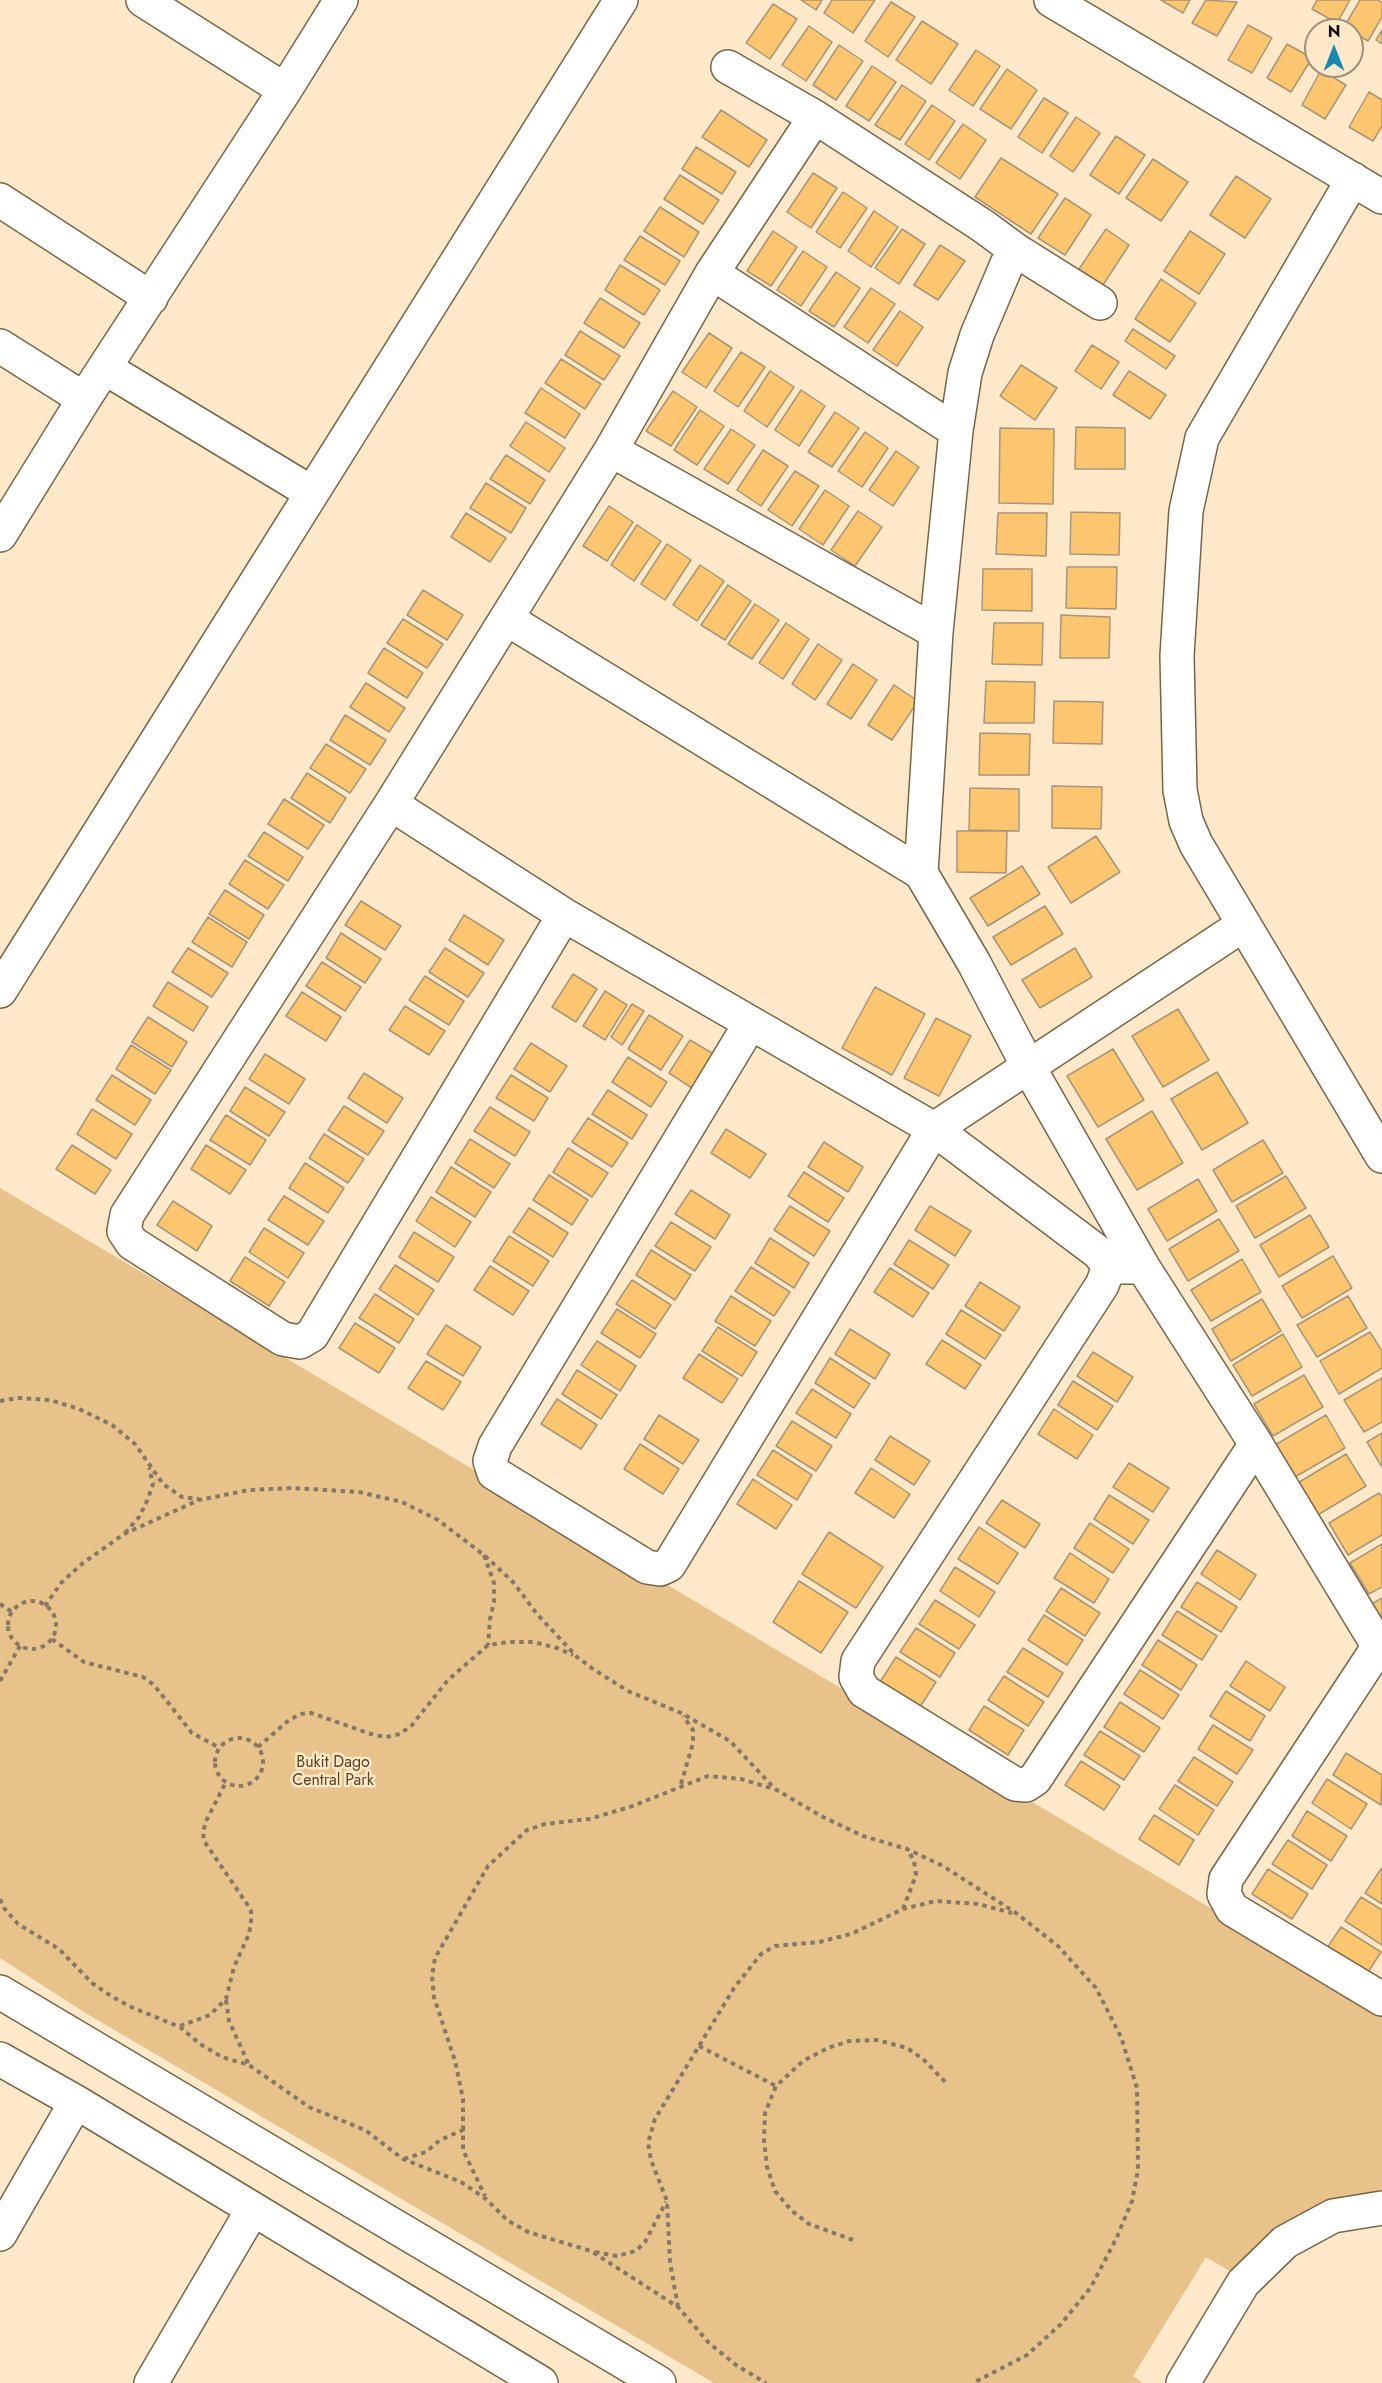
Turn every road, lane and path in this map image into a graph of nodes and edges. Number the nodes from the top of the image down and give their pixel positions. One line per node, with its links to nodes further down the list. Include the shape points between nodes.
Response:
1 (143, 0): 6 (street)
2 (341, 0): 6 (street)
3 (621, 0): 20 (street)
4 (1052, 0): 8 (street)
5 (728, 67): 7 (street)
6 (285, 90): 13 (street)
7 (815, 117): 11 (street); 12 (street)
8 (1353, 179): 9 (street); 27 (street, via 1202,438 1186,512 1177,656 1180,790 1193,836)
9 (1382, 197)
10 (0, 200): 13 (street)
11 (1017, 251): 14 (street); 18 (street, via 1007,264 976,334)
12 (712, 273): 18 (street); 19 (street)
13 (151, 298): 16 (street)
14 (1100, 303)
15 (0, 346): 17 (street)
16 (105, 368): 17 (street); 20 (street)
17 (84, 399): 21 (street)
18 (956, 430): 23 (street)
19 (611, 450): 22 (street); 23 (street)
20 (312, 493): 28 (street)
21 (0, 535)
22 (507, 619): 24 (street); 25 (street)
23 (936, 632): 25 (street)
24 (392, 804): 26 (street); 26 (street, via 127,1215 124,1231 132,1243 284,1339 300,1342 312,1335)
25 (921, 873): 30 (street)
26 (564, 915): 29 (street)
27 (1243, 925): 30 (street); 32 (street)
28 (0, 991)
29 (750, 1024): 31 (street); 31 (street, via 489,1461 494,1473 647,1567 660,1569 669,1565)
30 (1028, 1066): 31 (street); 34 (street)
31 (934, 1129): 33 (street, via 1099,1253)
32 (1382, 1156)
33 (1110, 1267): 34 (street); 36 (street, via 1096,1295 858,1661 856,1677 864,1691 1015,1784 1026,1785 1035,1779)
34 (1143, 1267): 36 (street)
35 (0, 1401): 37 (path, via 50,1400 79,1409 112,1425 135,1444)
36 (1256, 1444): 47 (street)
37 (148, 1465): 38 (path, via 163,1484 182,1497); 39 (path, via 153,1484 139,1517)
38 (199, 1500): 39 (path); 40 (path, via 249,1490 359,1492 402,1502 438,1520)
39 (124, 1534): 42 (path, via 68,1576)
40 (484, 1555): 45 (path, via 494,1583); 48 (path, via 513,1582)
41 (0, 1604): 43 (path)
42 (45, 1605): 43 (path, via 27,1602); 44 (path, via 56,1621)
43 (12, 1612): 46 (path, via 8,1630)
44 (52, 1639): 46 (path, via 37,1649); 52 (path, via 84,1662 143,1677 154,1685 192,1733)
45 (488, 1645): 48 (path, via 534,1642); 51 (path, via 448,1680 400,1734 374,1735 311,1713 289,1720)
46 (20, 1646): 49 (path)
47 (1380, 1649): 62 (street, via 1226,1878 1224,1894 1232,1910)
48 (577, 1658): 50 (path, via 628,1691)
49 (0, 1681)
50 (681, 1713): 54 (path, via 693,1731); 55 (path, via 730,1741)
51 (258, 1747): 52 (path, via 245,1738 235,1738); 53 (path, via 263,1767 253,1782)
52 (220, 1748): 53 (path, via 216,1767)
53 (226, 1782): 61 (path, via 202,1832 204,1841 251,1911 251,1922)
54 (681, 1785): 55 (path, via 708,1776 741,1779); 70 (path, via 589,1819 527,1830 488,1866 435,1958 432,1976 434,1997 455,2061 462,2099)
55 (775, 1789): 56 (path, via 863,1836)
56 (907, 1849): 58 (path, via 916,1875); 59 (path, via 943,1866)
57 (0, 1899): 63 (path, via 18,1924 59,1949 92,1983 131,2007)
58 (903, 1910): 59 (path, via 936,1901 978,1904); 64 (path, via 852,1934 775,1946 761,1954 734,1988)
59 (1016, 1913): 84 (path, via 1058,1946 1096,1988 1121,2037 1137,2088 1138,2170 1125,2219 1091,2287 1061,2324 1027,2355)
60 (0, 1992): 82 (street)
61 (226, 1999): 63 (path, via 210,2015); 66 (path, via 229,2021)
62 (1382, 1999)
63 (180, 2026): 66 (path, via 222,2057)
64 (699, 2046): 68 (path); 73 (path, via 655,2119 648,2143)
65 (0, 2059): 69 (street)
66 (249, 2065): 71 (path, via 309,2107 365,2130)
67 (946, 2083): 68 (path, via 908,2048 877,2040 849,2041 828,2048 803,2061)
68 (776, 2086): 77 (path, via 765,2113 764,2140 775,2191 809,2224)
69 (76, 2102): 75 (street); 76 (street)
70 (462, 2130): 71 (path, via 426,2152); 72 (path, via 462,2150)
71 (403, 2159): 72 (path, via 460,2182)
72 (486, 2199): 78 (path, via 507,2220 528,2232)
73 (667, 2201): 78 (path, via 636,2251 617,2256); 79 (path, via 670,2262)
74 (1382, 2208): 85 (street, via 1333,2216 1285,2242 1243,2283)
75 (253, 2209): 80 (street); 81 (street)
76 (0, 2234)
77 (853, 2240)
78 (591, 2251): 79 (path)
79 (678, 2307): 83 (path, via 709,2343)
80 (151, 2383)
81 (541, 2383)
82 (659, 2383)
83 (766, 2383)
84 (973, 2383)
85 (1183, 2383)

